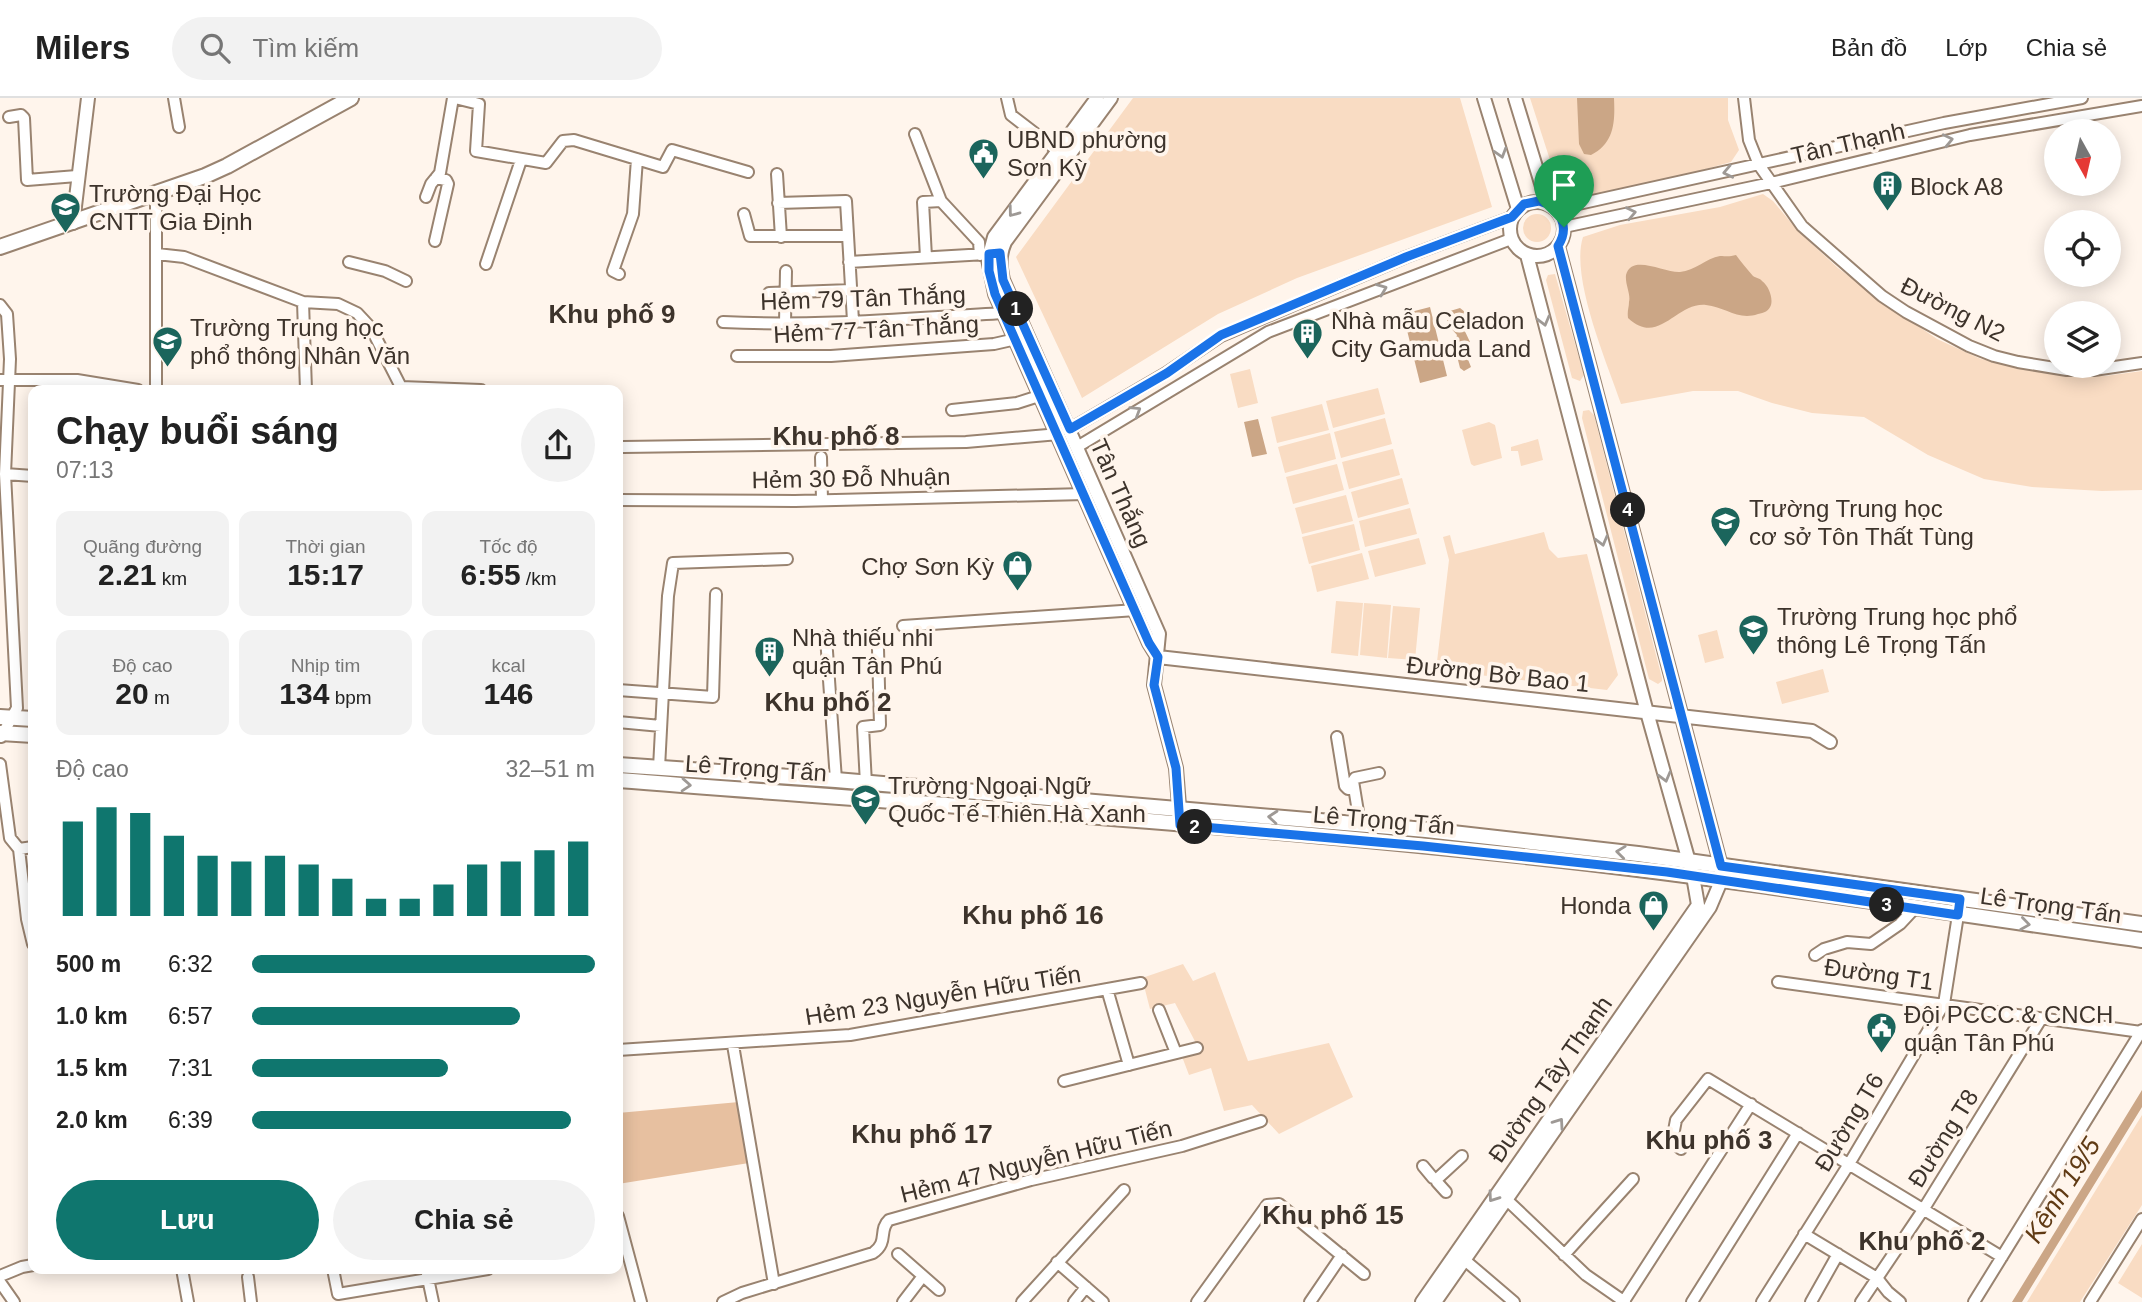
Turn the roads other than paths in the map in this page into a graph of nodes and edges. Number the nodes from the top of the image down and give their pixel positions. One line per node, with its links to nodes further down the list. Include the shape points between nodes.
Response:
1 (88, 98): 22 (street)
2 (174, 98): 14 (street)
3 (351, 98): 25 (main road, via 227,166)
4 (454, 98): 18 (street, via 479,104 476,151); 23 (street)
5 (1007, 98): 16 (street, via 1011,115)
6 (1097, 98): 16 (street)
7 (1111, 98): 41 (street, via 1005,242)
8 (1484, 98): 30 (street, one-way to 30)
9 (1515, 98): 29 (street)
10 (1744, 98): 19 (street, Đường N2, via 1749,140)
11 (2082, 98): 19 (street, Tân Thạnh, via 1944,123)
12 (2142, 106): 24 (street, Tân Thạnh, one-way to 12, via 1970,135)
13 (9, 117): 22 (street, via 24,118 27,180)
14 (179, 127)
15 (915, 134): 27 (street)
16 (1058, 151): 41 (street, one-way to 41, via 994,237)
17 (637, 159): 18 (street, via 563,141 547,163); 20 (street, via 663,167 672,150); 48 (street, via 632,214 613,271)
18 (521, 160): 46 (street)
19 (1759, 165): 24 (street, Đường N2); 29 (street, Tân Thạnh, one-way to 29)
20 (748, 172)
21 (777, 174): 28 (street)
22 (77, 176): 32 (street)
23 (436, 178): 26 (street); 37 (street, via 448,184)
24 (1771, 183): 33 (street, Tân Thạnh, one-way to 24); 61 (street, Đường N2, via 1802,226 1882,296 1969,346 2018,362 2067,370)
25 (156, 194): 32 (main road); 40 (street)
26 (426, 197)
27 (941, 201): 41 (street); 43 (street, via 923,202)
28 (778, 203): 34 (street, via 846,201); 35 (street)
29 (1551, 206): 30 (street, via 1532,202); 33 (street)
30 (1515, 213): 36 (street, via 1509,224); 69 (street, via 1221,335 1167,373)
31 (744, 214): 35 (street, via 750,236)
32 (73, 223): 39 (main road)
33 (1564, 227): 38 (street)
34 (848, 236): 35 (street); 45 (street)
35 (781, 237)
36 (1511, 239): 42 (street); 71 (street, one-way to 36, via 1268,332)
37 (435, 241)
38 (1558, 246): 42 (street, via 1544,256); 88 (street)
39 (0, 247)
40 (157, 254): 53 (street, via 184,257); 64 (street)
41 (990, 254): 43 (street); 55 (street, Tân Thắng, via 1003,280)
42 (1527, 255): 87 (street, Đường Tây Thạnh, one-way to 87)
43 (926, 257): 45 (street)
44 (349, 262): 49 (street)
45 (849, 262): 50 (street)
46 (486, 264)
47 (786, 271): 52 (street)
48 (619, 274)
49 (406, 281)
50 (851, 290): 52 (street); 56 (street)
51 (769, 293): 52 (street)
52 (787, 293): 58 (street)
53 (303, 302): 65 (street); 66 (street, via 338,304 357,313 371,328)
54 (0, 305): 62 (street, via 7,313)
55 (1010, 311): 56 (street, Hẻm 79 Tân Thắng); 59 (street, Tân Thắng); 69 (street, Tân Thắng)
56 (853, 321): 58 (street, Hẻm 79 Tân Thắng)
57 (723, 322): 58 (street, Hẻm 79 Tân Thắng)
58 (785, 323)
59 (1016, 339): 60 (street, Hẻm 77 Tân Thắng, via 831,356); 67 (street, Tân Thắng)
60 (737, 356)
61 (2142, 363)
62 (5, 380): 63 (street, via 77,380); 73 (street)
63 (108, 385)
64 (156, 385)
65 (306, 385)
66 (400, 385)
67 (1042, 395): 68 (street, via 1017,403); 69 (street, Tân Thắng)
68 (953, 410)
69 (1064, 431): 70 (street, via 966,442); 71 (street, Tân Thắng)
70 (623, 447)
71 (1072, 450): 75 (street, Tân Thắng); 84 (street, Tân Thắng, via 1159,634)
72 (821, 457): 77 (street)
73 (5, 474): 74 (street); 89 (street, via 18,708)
74 (28, 476)
75 (1085, 494): 77 (street, Hẻm 30 Đỗ Nhuận); 80 (street, Tân Thắng)
76 (623, 500): 77 (street, Hẻm 30 Đỗ Nhuận)
77 (822, 500)
78 (787, 559): 86 (street, via 673,563)
79 (716, 594): 86 (street, via 713,697)
80 (1136, 610): 81 (street); 84 (street, Tân Thắng)
81 (903, 626)
82 (826, 637): 102 (street)
83 (878, 649): 103 (street, via 880,725 863,727)
84 (1158, 657): 87 (street, Đường Bờ Bao 1); 105 (street, Tân Thắng, via 1154,685 1176,768)
85 (623, 690): 86 (street)
86 (663, 694): 92 (street)
87 (1647, 711): 88 (street, Đường Bờ Bao 1); 111 (street, Đường Tây Thạnh, one-way to 111)
88 (1681, 715): 96 (street, Đường Bờ Bao 1, via 1812,731); 112 (street)
89 (6, 717): 90 (main road); 93 (street)
90 (28, 719)
91 (623, 722): 92 (street)
92 (661, 726): 99 (street)
93 (1, 735): 94 (main road)
94 (28, 736)
95 (1337, 737): 104 (street, via 1345,786)
96 (1830, 742)
97 (0, 764): 108 (street)
98 (623, 765): 99 (main road, Lê Trọng Tấn)
99 (659, 768): 102 (main road, Lê Trọng Tấn)
100 (1379, 773): 104 (street, via 1355,778)
101 (623, 780): 107 (main road, Lê Trọng Tấn, one-way to 107)
102 (836, 780): 103 (main road, Lê Trọng Tấn)
103 (866, 784): 105 (main road, Lê Trọng Tấn)
104 (1354, 789): 106 (street)
105 (1180, 810): 106 (main road, Lê Trọng Tấn, one-way to 105); 107 (street, Tân Thắng)
106 (1360, 824): 111 (main road, Lê Trọng Tấn, one-way to 106)
107 (1180, 825): 113 (main road, Lê Trọng Tấn)
108 (5, 840): 110 (street)
109 (28, 848): 110 (street)
110 (19, 849): 117 (street)
111 (1689, 861): 112 (main road, Lê Trọng Tấn); 113 (street, Đường Tây Thạnh)
112 (1721, 873): 113 (main road, Lê Trọng Tấn); 114 (main road, Lê Trọng Tấn); 115 (main road, Lê Trọng Tấn); 145 (street, Đường Tây Thạnh, one-way to 112, via 1710,907)
113 (1693, 876): 153 (street, Đường Tây Thạnh, one-way to 153, via 1698,905)
114 (1960, 899): 116 (main road); 118 (main road, Lê Trọng Tấn)
115 (1914, 909): 116 (main road, Lê Trọng Tấn); 120 (street, via 1871,944 1847,942)
116 (1958, 915): 119 (main road, Lê Trọng Tấn, one-way to 119); 124 (street, Đường T6)
117 (28, 923)
118 (2142, 924)
119 (2142, 940)
120 (1815, 955)
121 (1778, 982): 124 (street, Đường T1)
122 (1141, 983): 123 (street, Hẻm 23 Nguyễn Hữu Tiến)
123 (1107, 989): 128 (street, Hẻm 23 Nguyễn Hữu Tiến, via 850,1035); 132 (street)
124 (1944, 1004): 126 (street, Đường T1); 139 (street, Đường T6)
125 (1159, 1010): 131 (street)
126 (2042, 1019): 127 (street, Đường T1); 146 (street, Đường T8)
127 (2141, 1031): 155 (street)
128 (733, 1045): 130 (street, Hẻm 23 Nguyễn Hữu Tiến); 167 (street)
129 (1197, 1048): 131 (street)
130 (623, 1050)
131 (1176, 1053): 132 (street)
132 (1129, 1065): 133 (street)
133 (1064, 1081)
134 (1751, 1104): 136 (street); 137 (street, via 1708,1079 1676,1120 1672,1141); 172 (street)
135 (1261, 1121): 167 (street, Hẻm 47 Nguyễn Hữu Tiến, via 1182,1146 1031,1180 889,1220 876,1252)
136 (1798, 1132): 139 (street); 187 (street)
137 (1681, 1149)
138 (1462, 1156): 141 (street)
139 (1849, 1164): 146 (street); 148 (street, Đường T6)
140 (1423, 1166): 141 (street)
141 (1437, 1178): 144 (street)
142 (1633, 1180): 154 (street)
143 (1124, 1189): 156 (street)
144 (1446, 1192)
145 (1506, 1199): 153 (street, Đường Tây Thạnh); 154 (street)
146 (1923, 1210): 155 (street); 165 (street, Đường T8)
147 (2142, 1219): 193 (street)
148 (1804, 1234): 151 (street); 188 (street, Đường T6)
149 (623, 1235): 177 (street)
150 (898, 1254): 163 (street)
151 (1838, 1254): 165 (street); 189 (street)
152 (1342, 1255): 160 (street); 182 (street, via 1279,1204 1267,1205); 183 (street)
153 (1460, 1255): 184 (street, Đường Tây Thạnh); 185 (street, Đường Tây Thạnh); 186 (street)
154 (1564, 1255): 172 (street)
155 (2002, 1257): 192 (street)
156 (1057, 1262): 168 (street); 179 (street)
157 (28, 1266): 162 (street)
158 (183, 1274): 174 (street)
159 (334, 1274): 170 (street, via 338,1294)
160 (1364, 1274)
161 (427, 1275): 170 (street); 176 (street)
162 (0, 1276)
163 (923, 1276): 169 (street); 178 (street)
164 (248, 1277): 175 (street)
165 (1877, 1278): 190 (street, Đường T8); 191 (street)
166 (0, 1282): 173 (street)
167 (774, 1284): 171 (street, Hẻm 47 Nguyễn Hữu Tiến)
168 (1086, 1287): 180 (street); 181 (street)
169 (939, 1290)
170 (350, 1297)
171 (726, 1301)
172 (1625, 1301)
173 (14, 1302)
174 (188, 1302)
175 (251, 1302)
176 (433, 1302)
177 (641, 1302)
178 (903, 1302)
179 (1022, 1302)
180 (1074, 1302)
181 (1103, 1302)
182 (1197, 1302)
183 (1310, 1302)
184 (1422, 1302)
185 (1435, 1302)
186 (1514, 1302)
187 (1692, 1302)
188 (1762, 1302)
189 (1811, 1302)
190 (1861, 1302)
191 (1900, 1302)
192 (1974, 1302)
193 (2091, 1302)

